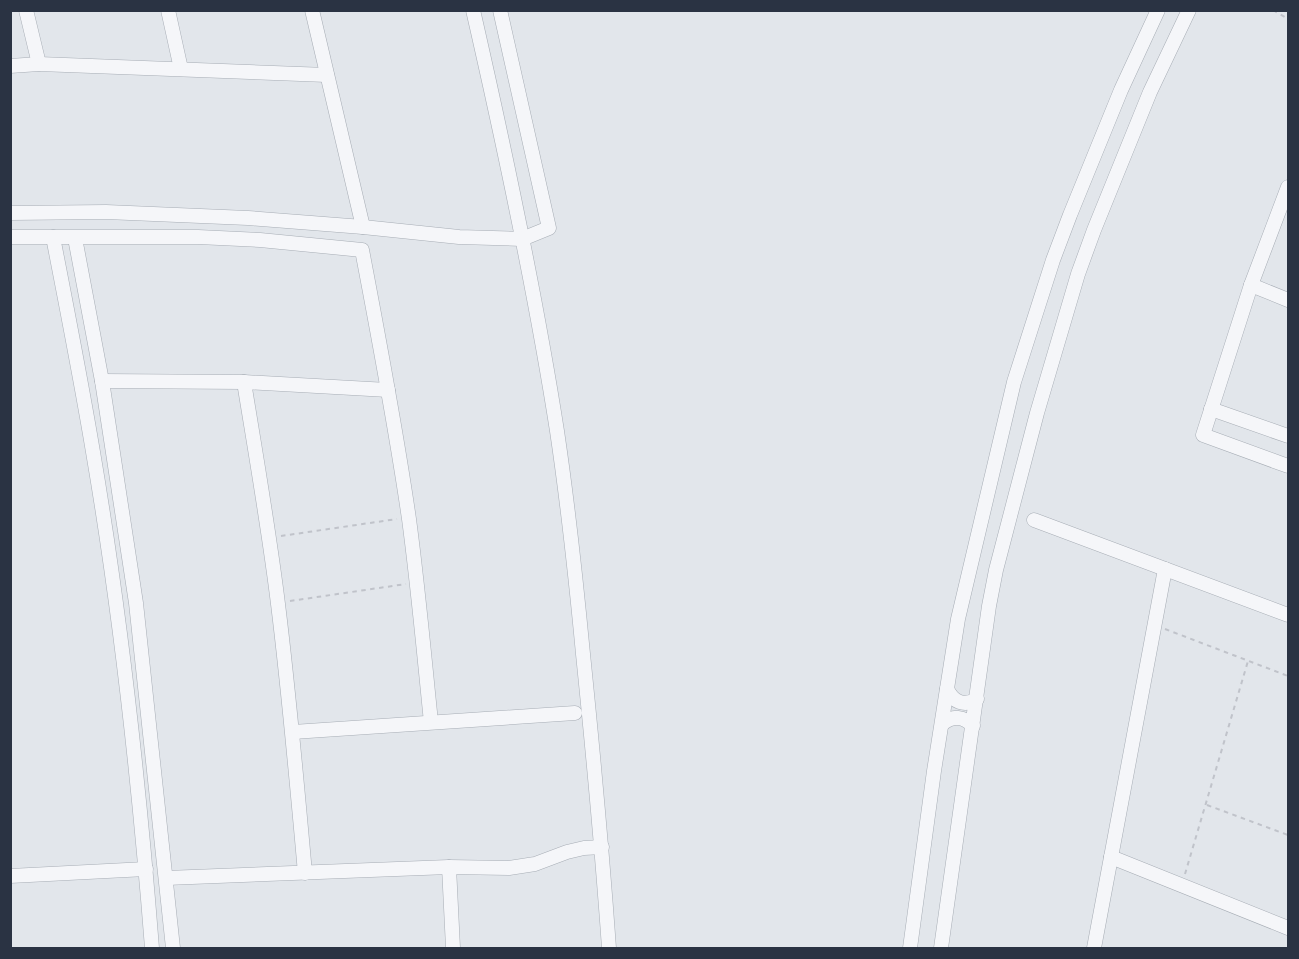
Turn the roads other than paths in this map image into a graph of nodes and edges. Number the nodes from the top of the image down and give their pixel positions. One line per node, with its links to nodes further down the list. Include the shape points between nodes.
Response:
1 (26, 10): 8 (street)
2 (168, 10): 10 (street)
3 (312, 10): 11 (street)
4 (472, 10): 18 (street)
5 (500, 10): 18 (street, via 549,228)
6 (1158, 10): 32 (street, via 1070,215 1022,353 958,619)
7 (1189, 10): 33 (street, via 1150,92 1078,274 1036,413 996,570)
8 (39, 64): 9 (street); 10 (street)
9 (10, 66)
10 (181, 69): 11 (street)
11 (327, 75): 14 (street)
12 (1288, 187): 19 (street)
13 (10, 213): 14 (street, via 177,214)
14 (363, 227): 18 (street)
15 (10, 237): 16 (street)
16 (53, 237): 17 (street); 22 (street)
17 (75, 238): 21 (street); 25 (street, via 198,237 362,250)
18 (522, 239): 39 (street, via 548,377 571,537)
19 (1251, 285): 20 (street); 26 (street)
20 (1288, 300)
21 (89, 312): 22 (street); 23 (street)
22 (68, 314): 42 (street, via 106,538 130,711)
23 (102, 381): 24 (street); 45 (street, via 136,603)
24 (244, 382): 25 (street); 38 (street, via 269,538)
25 (388, 390): 35 (street, via 417,582)
26 (1211, 409): 27 (street); 28 (street, via 1203,435)
27 (1288, 436)
28 (1288, 466)
29 (1034, 520): 30 (street)
30 (1165, 569): 31 (street); 40 (street)
31 (1288, 615)
32 (947, 689): 33 (street, via 957,701 967,703); 36 (street)
33 (976, 699): 37 (street)
34 (575, 713): 35 (street)
35 (431, 722): 38 (street)
36 (942, 724): 37 (street, via 958,717); 51 (street)
37 (973, 726): 52 (street)
38 (293, 732): 43 (street)
39 (602, 847): 41 (street, via 567,852 523,867); 50 (street)
40 (1111, 858): 46 (street); 53 (street)
41 (449, 867): 43 (street); 49 (street)
42 (146, 869): 44 (street); 47 (street)
43 (305, 873): 45 (street)
44 (10, 876)
45 (166, 878): 48 (street)
46 (1288, 928)
47 (152, 948)
48 (173, 948)
49 (453, 948)
50 (609, 948)
51 (910, 948)
52 (941, 948)
53 (1094, 948)

